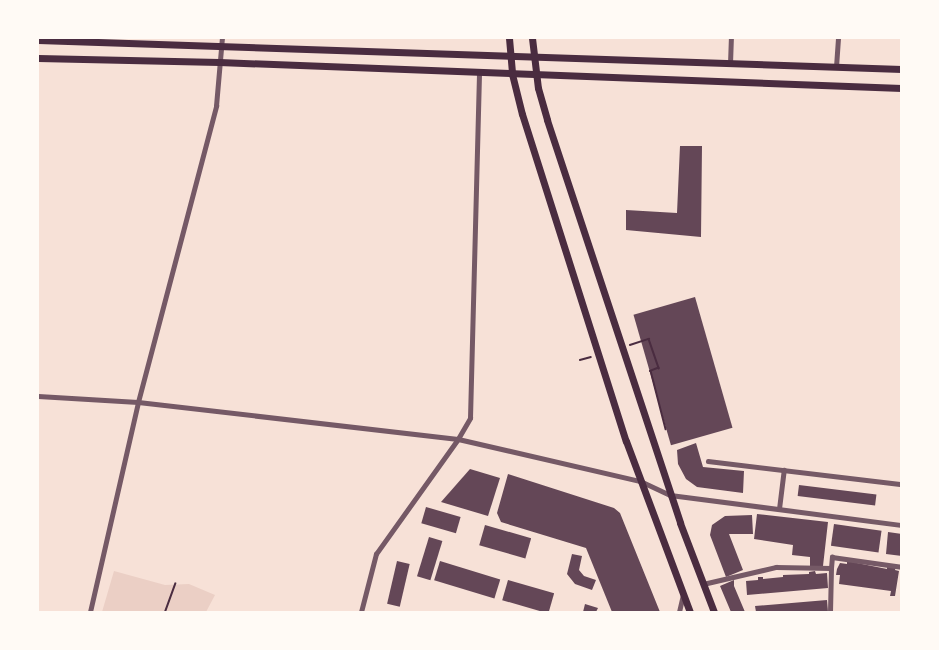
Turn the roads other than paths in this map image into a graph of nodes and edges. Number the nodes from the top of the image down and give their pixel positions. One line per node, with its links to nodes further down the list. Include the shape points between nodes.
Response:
1 (508, 38): 7 (main road)
2 (532, 38): 8 (main road)
3 (731, 38): 11 (street)
4 (838, 38): 12 (street)
5 (38, 40): 6 (main road)
6 (221, 41): 7 (main road); 10 (street)
7 (510, 54): 8 (main road); 15 (main road)
8 (534, 55): 11 (main road); 16 (main road)
9 (38, 58): 10 (main road)
10 (219, 62): 14 (main road); 19 (street, via 216,106)
11 (730, 64): 12 (main road)
12 (836, 67): 13 (main road)
13 (902, 69)
14 (479, 74): 15 (main road); 20 (street, via 470,418)
15 (512, 74): 16 (main road); 23 (main road)
16 (536, 75): 17 (main road); 25 (main road)
17 (902, 88)
18 (38, 396): 19 (street)
19 (138, 402): 20 (street); 32 (street)
20 (458, 439): 23 (street); 33 (street, via 376,554)
21 (708, 462): 22 (street)
22 (784, 470): 24 (street); 26 (street)
23 (640, 481): 25 (street); 31 (main road)
24 (902, 484)
25 (670, 495): 26 (street); 30 (main road)
26 (779, 509): 27 (street)
27 (902, 525)
28 (902, 567): 29 (street, via 832,557)
29 (831, 568): 30 (street, via 776,567); 37 (street)
30 (703, 585): 36 (main road)
31 (683, 595): 34 (street); 35 (main road)
32 (90, 612)
33 (361, 612)
34 (679, 612)
35 (690, 612)
36 (714, 612)
37 (830, 612)

